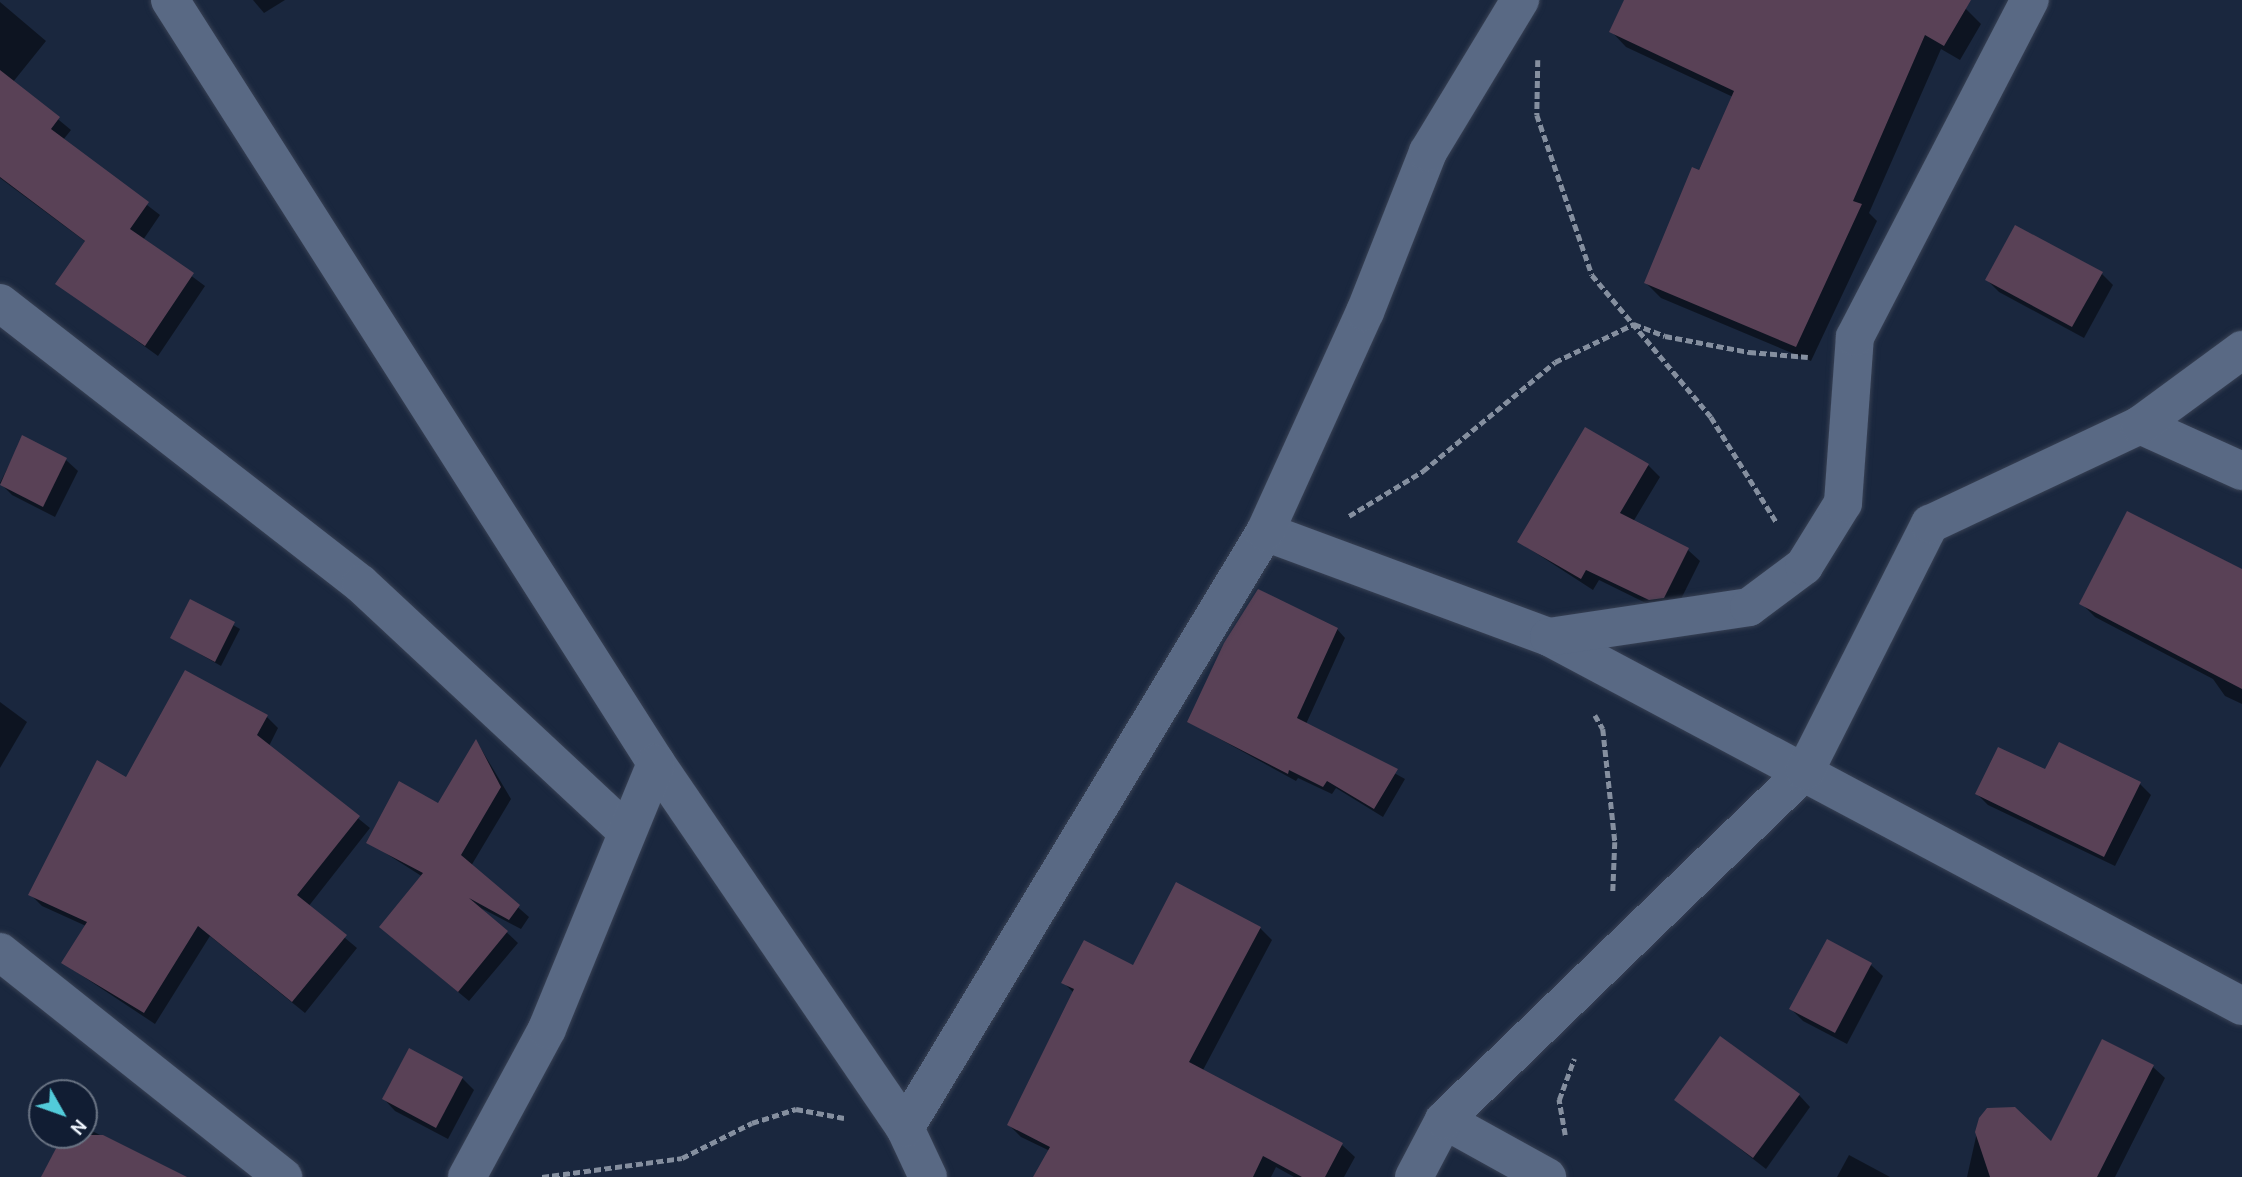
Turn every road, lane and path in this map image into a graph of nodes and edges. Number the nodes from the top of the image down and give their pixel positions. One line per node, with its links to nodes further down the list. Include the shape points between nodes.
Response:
1 (170, 0): 15 (street)
2 (1520, 0): 11 (street, via 1428,152)
3 (2030, 0): 7 (street)
4 (1538, 51): 6 (path, via 1537,115 1592,275)
5 (0, 303): 17 (street, via 361,584)
6 (1634, 324): 7 (path, via 1665,336 1804,359); 11 (path, via 1555,362 1423,471); 12 (path, via 1711,417)
7 (1855, 337): 12 (street, via 1843,503)
8 (2242, 350): 9 (street)
9 (2140, 425): 10 (street); 16 (street, via 1930,524)
10 (2242, 471)
11 (1283, 539): 13 (street); 23 (street)
12 (1804, 565): 13 (street, via 1749,607)
13 (1549, 637): 16 (street)
14 (1589, 706): 19 (path, via 1602,729 1615,842)
15 (656, 763): 17 (street); 23 (street)
16 (1805, 771): 19 (street); 20 (street)
17 (625, 830): 26 (street, via 547,1029)
18 (0, 952): 25 (street)
19 (1611, 959): 22 (street)
20 (2242, 1006)
21 (1578, 1049): 24 (path, via 1559,1100)
22 (1444, 1120): 29 (street); 30 (street)
23 (905, 1128): 27 (path, via 796,1110 752,1123 682,1158); 28 (street)
24 (1566, 1139)
25 (283, 1177)
26 (467, 1177)
27 (542, 1177)
28 (928, 1177)
29 (1414, 1177)
30 (1547, 1177)

